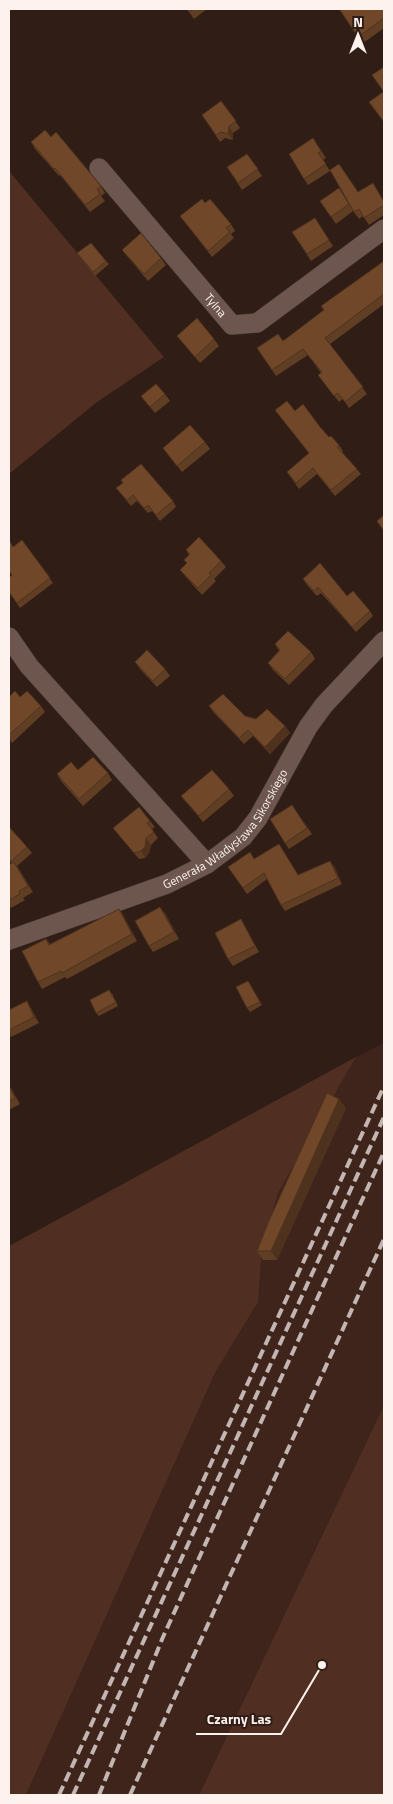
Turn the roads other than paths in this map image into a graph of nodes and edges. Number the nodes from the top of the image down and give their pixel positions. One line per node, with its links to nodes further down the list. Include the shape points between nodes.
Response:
1 (99, 168): 2 (street, Tylna, via 232,326 257,323)
2 (384, 229)
3 (9, 637): 5 (street, via 29,666)
4 (384, 641): 5 (street, Generała Władysława Sikorskiego, via 324,705 258,818 243,837)
5 (207, 864): 6 (street, Generała Władysława Sikorskiego, via 167,884)
6 (9, 940)

